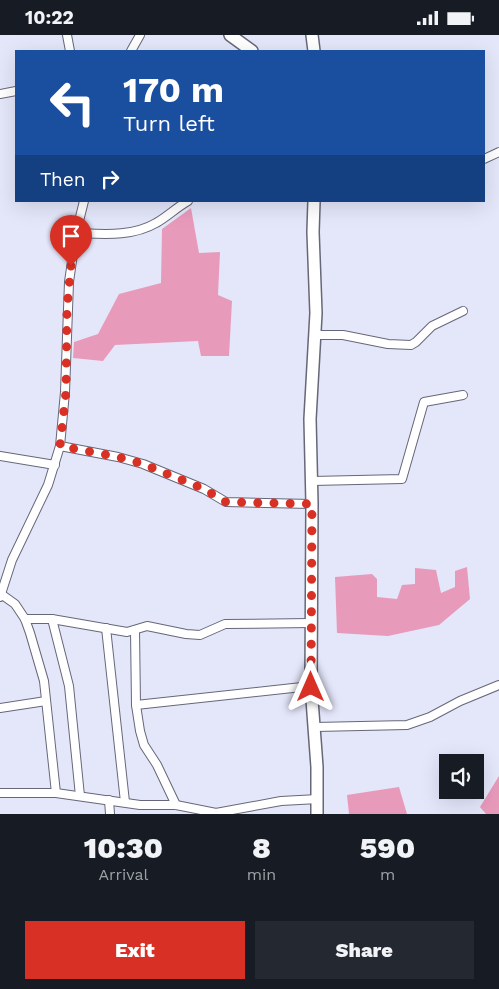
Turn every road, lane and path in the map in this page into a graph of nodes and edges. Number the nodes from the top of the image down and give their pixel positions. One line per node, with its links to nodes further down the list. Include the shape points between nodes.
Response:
1 (67, 35): 5 (street)
2 (140, 35): 6 (street)
3 (230, 35): 7 (street)
4 (312, 35): 8 (street)
5 (70, 50)
6 (132, 50)
7 (251, 50)
8 (314, 50)
9 (15, 91): 10 (street)
10 (0, 94)
11 (499, 152): 12 (street)
12 (485, 159)
13 (84, 202): 16 (street)
14 (187, 202): 16 (street, via 144,229 128,233)
15 (314, 202): 18 (street)
16 (76, 233): 20 (street, via 68,282 66,392)
17 (463, 311): 18 (street, via 432,326 411,345 388,345 343,335)
18 (314, 335): 23 (street, via 310,419)
19 (463, 395): 23 (street, via 424,402 402,479)
20 (60, 446): 22 (street); 24 (street, via 143,464 204,489 226,502)
21 (0, 456): 22 (street)
22 (55, 465): 25 (street, via 40,505 12,560)
23 (312, 481): 24 (street)
24 (312, 504): 28 (street)
25 (0, 595): 26 (street, via 15,605)
26 (24, 619): 27 (street); 33 (street, via 44,681)
27 (52, 619): 29 (street); 39 (street, via 69,686)
28 (312, 623): 30 (street, via 224,624 200,635 147,626); 32 (street)
29 (106, 628): 30 (street); 42 (street)
30 (135, 631): 34 (street)
31 (499, 685): 36 (street, via 407,725)
32 (311, 687): 34 (street); 36 (street)
33 (46, 701): 35 (street); 38 (street)
34 (136, 705): 43 (street, via 144,745)
35 (0, 708)
36 (315, 727): 40 (street)
37 (0, 793): 38 (street)
38 (56, 793): 39 (street)
39 (80, 796): 41 (street)
40 (318, 799): 44 (street, via 273,802); 46 (street)
41 (110, 800): 42 (street); 45 (street)
42 (125, 802): 43 (street)
43 (176, 805): 44 (street)
44 (227, 813)
45 (110, 814)
46 (317, 814)

